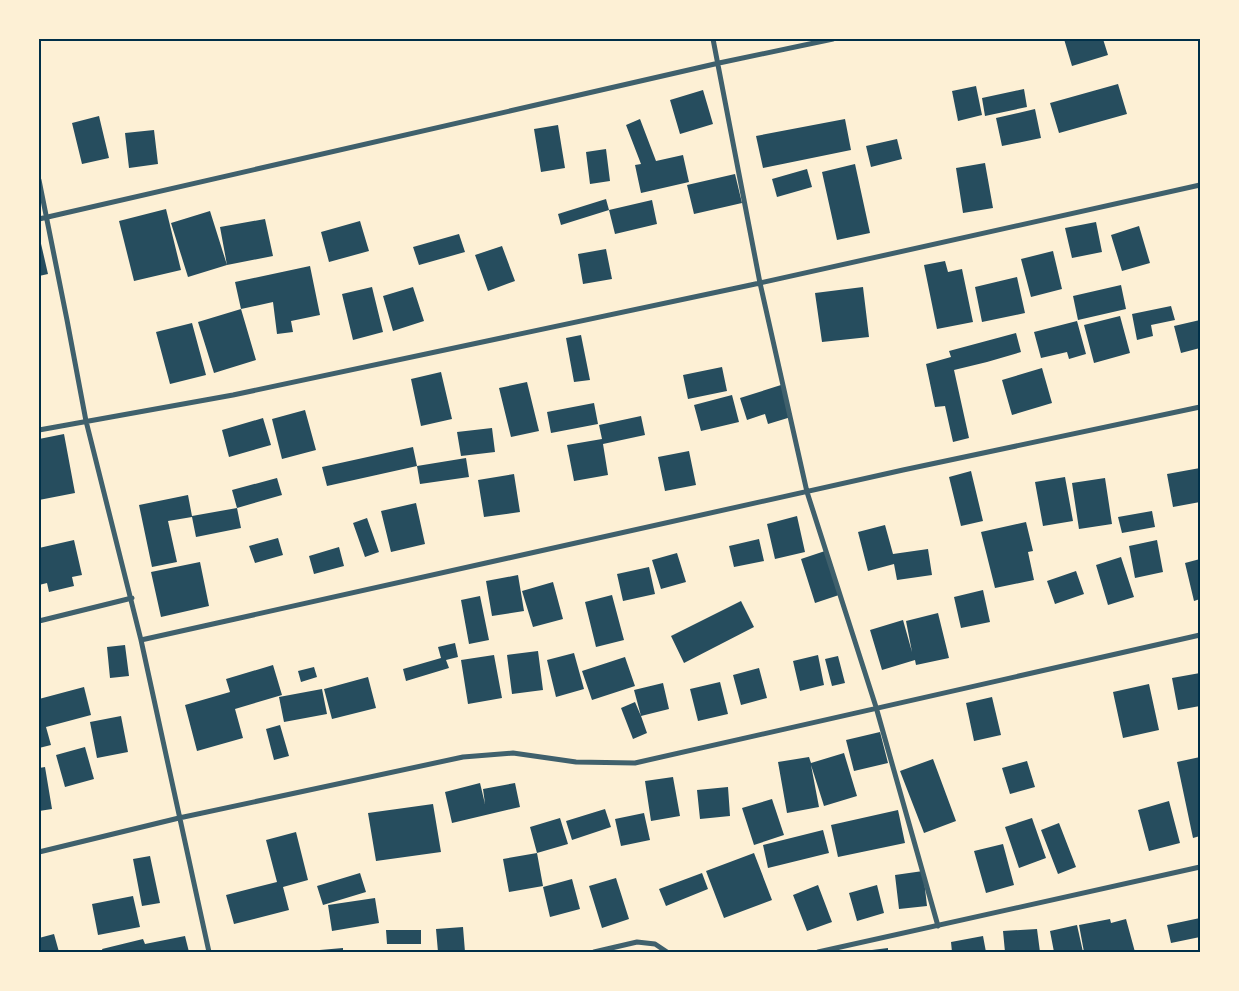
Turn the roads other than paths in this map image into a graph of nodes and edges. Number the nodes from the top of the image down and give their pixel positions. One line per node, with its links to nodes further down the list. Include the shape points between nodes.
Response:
1 (713, 39): 3 (street)
2 (834, 39): 3 (street)
3 (719, 63): 6 (street); 8 (street)
4 (39, 180): 6 (street)
5 (1200, 185): 8 (street)
6 (47, 217): 7 (street); 10 (street)
7 (39, 219)
8 (760, 283): 10 (street, via 233,395); 12 (street)
9 (1200, 407): 12 (street)
10 (86, 421): 11 (street); 13 (street)
11 (39, 430)
12 (807, 492): 16 (street); 17 (street)
13 (132, 598): 14 (street); 16 (street)
14 (39, 621)
15 (1200, 634): 17 (street)
16 (141, 640): 18 (street)
17 (876, 707): 18 (street, via 635,763 576,762 513,753 462,756); 21 (street)
18 (179, 818): 19 (street); 22 (street)
19 (39, 852)
20 (1200, 868): 21 (street)
21 (938, 926): 25 (street)
22 (209, 952)
23 (594, 952): 24 (street, via 637,942 655,944)
24 (668, 952)
25 (818, 952)

